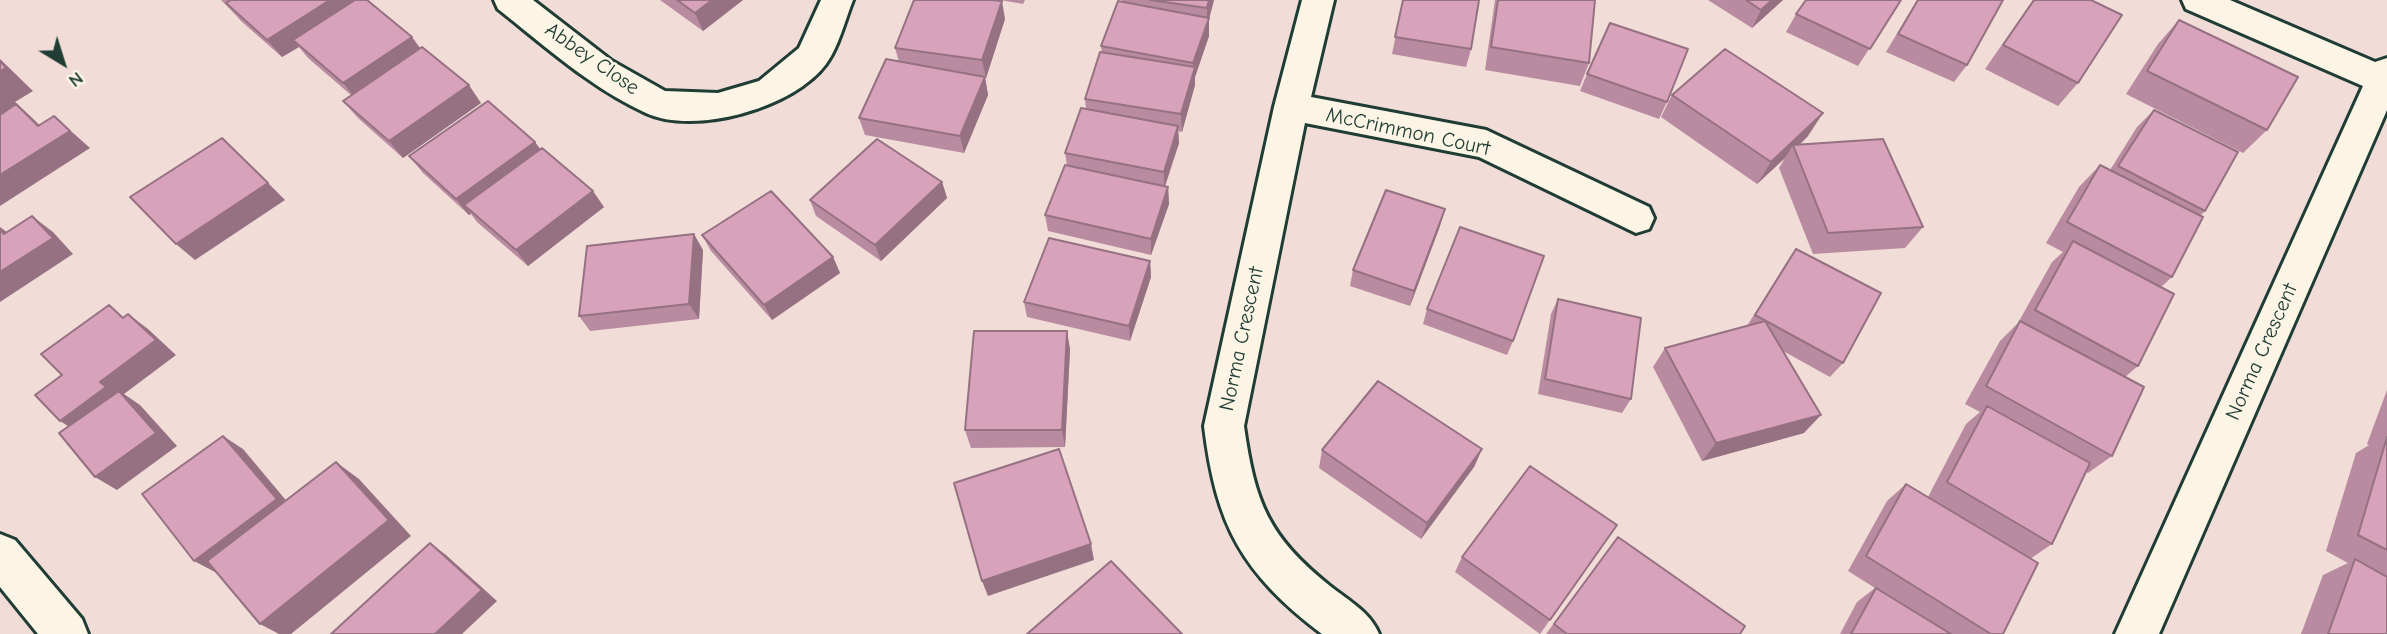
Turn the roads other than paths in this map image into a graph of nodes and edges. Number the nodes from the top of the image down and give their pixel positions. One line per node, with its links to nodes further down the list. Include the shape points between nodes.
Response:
1 (510, 0): 2 (street, Abbey Close, via 600,70 659,104 718,107 771,90 813,56)
2 (837, 0)
3 (1318, 0): 6 (street, Norma Crescent)
4 (2199, 0): 5 (street)
5 (2385, 75): 11 (street, Norma Crescent)
6 (1291, 107): 7 (street, McCrimmon Court, via 1486,144); 10 (street, Norma Crescent, via 1224,426 1228,470 1245,524 1267,557 1302,593)
7 (1636, 218)
8 (0, 554): 9 (street)
9 (66, 634)
10 (1357, 634)
11 (2137, 634)

